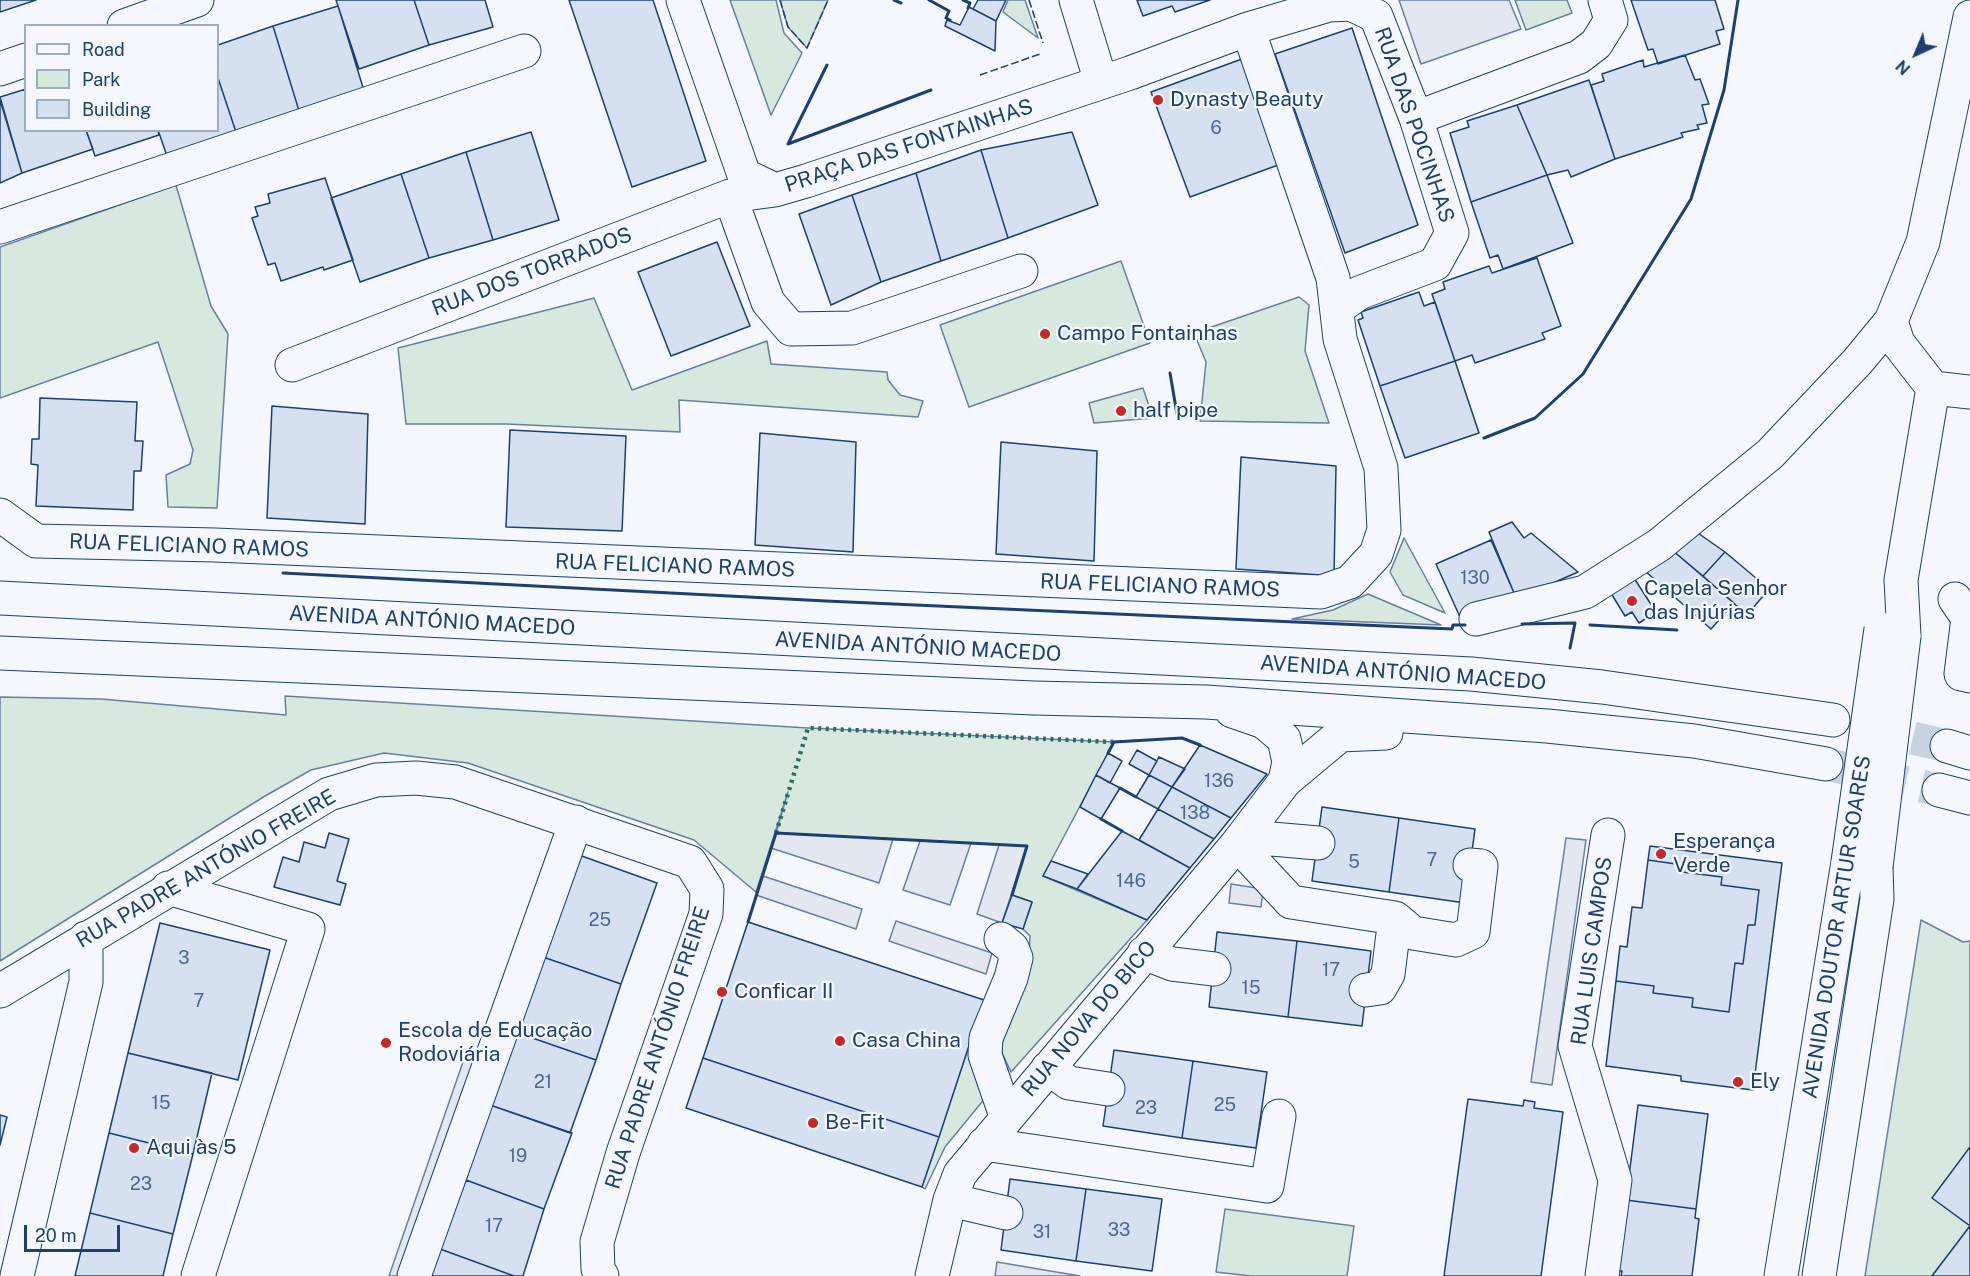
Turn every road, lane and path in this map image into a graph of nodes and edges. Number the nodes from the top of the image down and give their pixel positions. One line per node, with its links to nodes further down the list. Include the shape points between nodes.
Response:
1 (196, 0): 7 (main road)
2 (683, 0): 14 (main road, PRAÇA DAS FONTAINHAS, via 744,175)
3 (1076, 0): 12 (main road)
4 (1605, 0): 13 (main road, via 1611,20 1596,44 1579,57)
5 (1352, 2): 8 (main road, RUA DAS POCINHAS); 13 (main road, RUA DAS POCINHAS, via 1376,16)
6 (1970, 17): 19 (main road, via 1923,242)
7 (130, 24)
8 (1248, 28): 12 (main road, RUA DAS POCINHAS); 18 (main road, via 1333,278)
9 (524, 51): 16 (main road)
10 (24, 61): 11 (main road)
11 (0, 69)
12 (1101, 82): 14 (main road, PRAÇA DAS FONTAINHAS)
13 (1416, 118): 18 (main road, RUA DAS POCINHAS, via 1452,233 1435,264 1359,293)
14 (774, 190): 15 (main road, RUA DOS TORRADOS)
15 (730, 196): 17 (main road, via 768,302 791,329 852,328); 20 (main road, RUA DOS TORRADOS)
16 (0, 227)
17 (1021, 271)
18 (1338, 308): 23 (main road, RUA FELICIANO RAMOS, via 1340,339 1381,468 1384,530 1376,554 1350,582 1321,592 214,545 36,541)
19 (1891, 321): 21 (main road, via 1898,343); 26 (main road, via 1770,454 1659,545 1585,592)
20 (292, 365)
21 (1933, 388): 22 (main road); 40 (main road, AVENIDA DOUTOR ARTUR SOARES, bridge, via 1893,632)
22 (1970, 392)
23 (2, 517)
24 (0, 598): 30 (main road, AVENIDA ANTÓNIO MACEDO, via 1471,674 1602,687)
25 (1955, 599): 28 (main road, via 1968,618 1961,674)
26 (1476, 619)
27 (0, 653): 29 (main road, AVENIDA ANTÓNIO MACEDO, via 1022,698)
28 (1970, 676)
29 (1206, 702): 31 (main road, AVENIDA ANTÓNIO MACEDO); 33 (main road, via 1264,722 1284,740 1289,762)
30 (1833, 720)
31 (1525, 724): 32 (main road, AVENIDA ANTÓNIO MACEDO, via 1694,741); 33 (main road, RUA NOVA DO BICO, via 1463,737 1366,732 1340,735)
32 (1826, 764)
33 (1285, 782): 39 (main road, RUA NOVA DO BICO)
34 (1939, 790): 35 (main road)
35 (1970, 798)
36 (576, 822): 42 (main road, RUA PADRE ANTÓNIO FREIRE, via 455,783 416,778 376,780 329,794); 59 (main road); 60 (main road, RUA PADRE ANTÓNIO FREIRE, via 690,862 707,890 706,914 623,1153 597,1242)
37 (1608, 835): 62 (main road, RUA LUIS CAMPOS, via 1575,1046 1615,1180)
38 (1318, 843): 39 (main road, via 1272,839)
39 (1237, 844): 43 (main road, via 1291,902); 46 (main road, RUA NOVA DO BICO)
40 (1862, 864): 63 (main road, AVENIDA DOUTOR ARTUR SOARES); 64 (main road, AVENIDA DOUTOR ARTUR SOARES, via 1877,899)
41 (1470, 865): 43 (main road, via 1481,867 1473,932 1456,940 1413,933)
42 (168, 888): 44 (main road, RUA PADRE ANTÓNIO FREIRE); 58 (main road, via 308,929)
43 (1395, 918): 48 (main road, via 1388,974 1380,988)
44 (86, 938): 49 (main road, RUA PADRE ANTÓNIO FREIRE); 57 (main road, via 86,982)
45 (1000, 939): 52 (main road, via 1016,957 986,1038 985,1055)
46 (1144, 953): 47 (main road, via 1173,964); 50 (main road, RUA NOVA DO BICO)
47 (1214, 969)
48 (1366, 990)
49 (0, 991)
50 (1048, 1068): 51 (main road, via 1069,1083); 52 (main road, RUA NOVA DO BICO)
51 (1108, 1089)
52 (1006, 1116): 54 (main road, RUA NOVA DO BICO)
53 (1279, 1116): 54 (main road, via 1267,1186)
54 (984, 1144): 55 (main road, RUA NOVA DO BICO, via 960,1174)
55 (950, 1200): 56 (main road); 61 (main road, RUA NOVA DO BICO)
56 (1006, 1213)
57 (17, 1276)
58 (198, 1276)
59 (414, 1276)
60 (602, 1276)
61 (932, 1276)
62 (1602, 1276)
63 (1781, 1276)
64 (1819, 1276)

